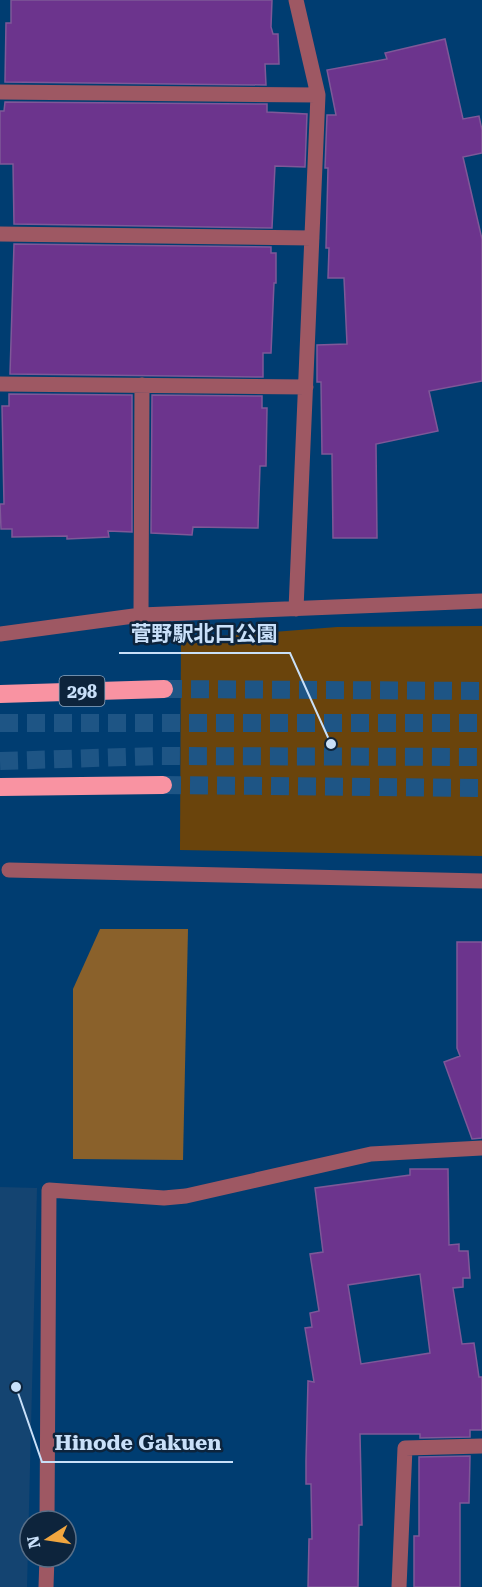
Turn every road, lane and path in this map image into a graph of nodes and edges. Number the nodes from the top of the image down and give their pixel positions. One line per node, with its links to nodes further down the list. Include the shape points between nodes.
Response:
1 (296, 0): 3 (street)
2 (0, 92): 3 (street)
3 (318, 95): 5 (street)
4 (0, 234): 5 (street)
5 (312, 238): 8 (street)
6 (0, 384): 7 (street)
7 (142, 385): 8 (street); 11 (street)
8 (306, 387): 10 (street)
9 (482, 602): 10 (street)
10 (296, 609): 11 (street)
11 (141, 615): 12 (street)
12 (0, 634)
13 (164, 689): 14 (highway, 298)
14 (0, 694)
15 (163, 785): 16 (highway)
16 (0, 787)
17 (3, 870): 18 (street)
18 (482, 881)
19 (482, 1148): 21 (street, via 371,1154 186,1196 49,1190)
20 (482, 1446): 24 (street, via 405,1448)
21 (47, 1509)
22 (47, 1569): 23 (street)
23 (46, 1587)
24 (399, 1587)

